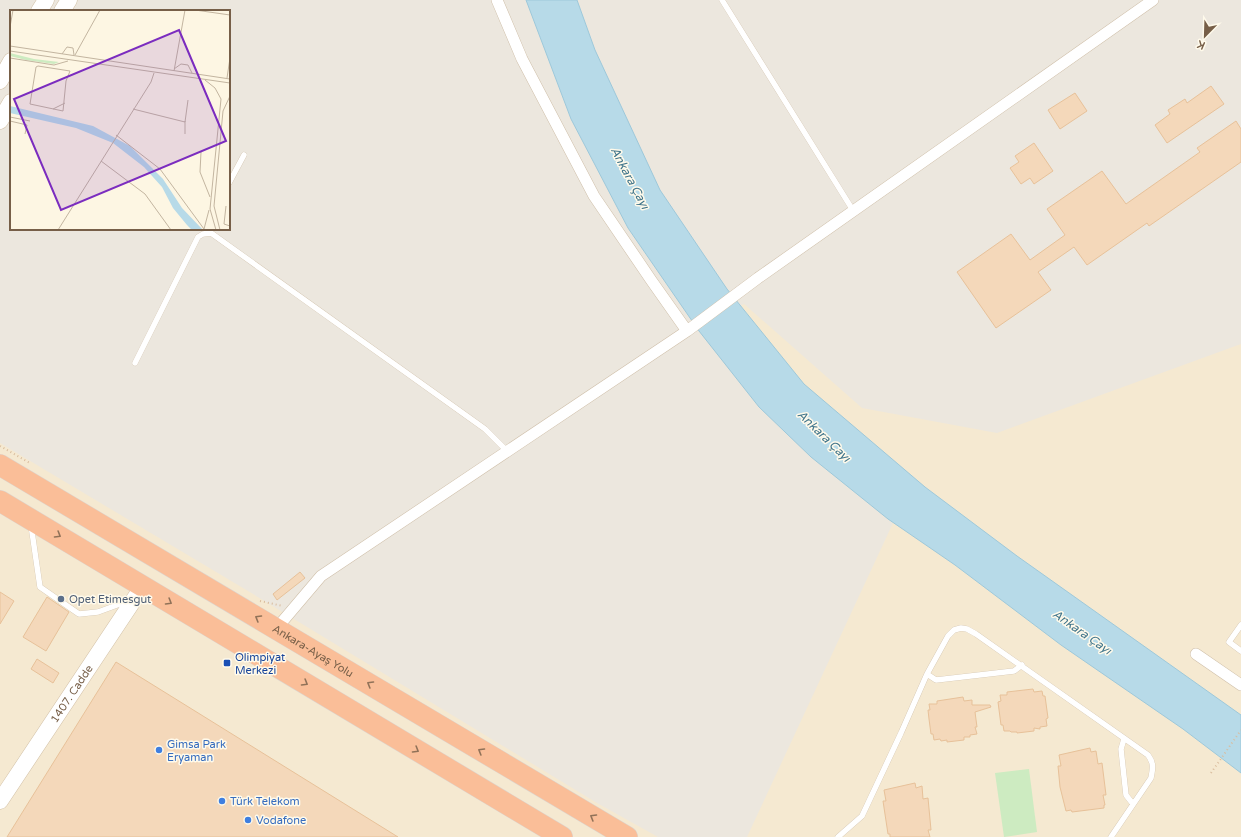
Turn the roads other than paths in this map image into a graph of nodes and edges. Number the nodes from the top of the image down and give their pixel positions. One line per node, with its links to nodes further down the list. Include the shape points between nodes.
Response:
1 (46, 0): 6 (street)
2 (69, 0): 7 (street)
3 (497, 0): 16 (street, via 522,59 594,196)
4 (722, 0): 14 (lane)
5 (1153, 0): 14 (street)
6 (40, 10)
7 (63, 10)
8 (10, 63): 9 (street)
9 (0, 81)
10 (10, 104): 11 (street)
11 (0, 121)
12 (244, 154): 13 (lane)
13 (230, 181)
14 (854, 212): 16 (street)
15 (206, 231): 17 (lane, via 198,237); 18 (lane, via 214,234 479,424)
16 (687, 331): 18 (street)
17 (135, 363)
18 (507, 451): 24 (street, via 321,576)
19 (0, 465): 24 (highway, Ankara-Ayaş Yolu, one-way to 19)
20 (0, 501): 21 (highway)
21 (30, 519): 22 (highway, one-way to 22); 22 (lane, via 40,587 78,614 98,612)
22 (139, 592): 31 (street, 1407. Cadde); 33 (highway, one-way to 33)
23 (1241, 624): 25 (lane, via 1228,642)
24 (276, 629): 34 (highway, Ankara-Ayaş Yolu, one-way to 24)
25 (1241, 651)
26 (1196, 654): 29 (street)
27 (1022, 665): 28 (lane, via 1014,671 936,680); 28 (lane, via 968,629 961,628 948,636); 30 (lane)
28 (927, 674): 35 (lane, via 862,816)
29 (1241, 685)
30 (1124, 739): 32 (lane, via 1121,749 1126,795); 32 (lane, via 1148,755 1153,768 1151,778)
31 (0, 801)
32 (1133, 804): 36 (lane)
33 (562, 837)
34 (627, 837)
35 (838, 837)
36 (1111, 837)

